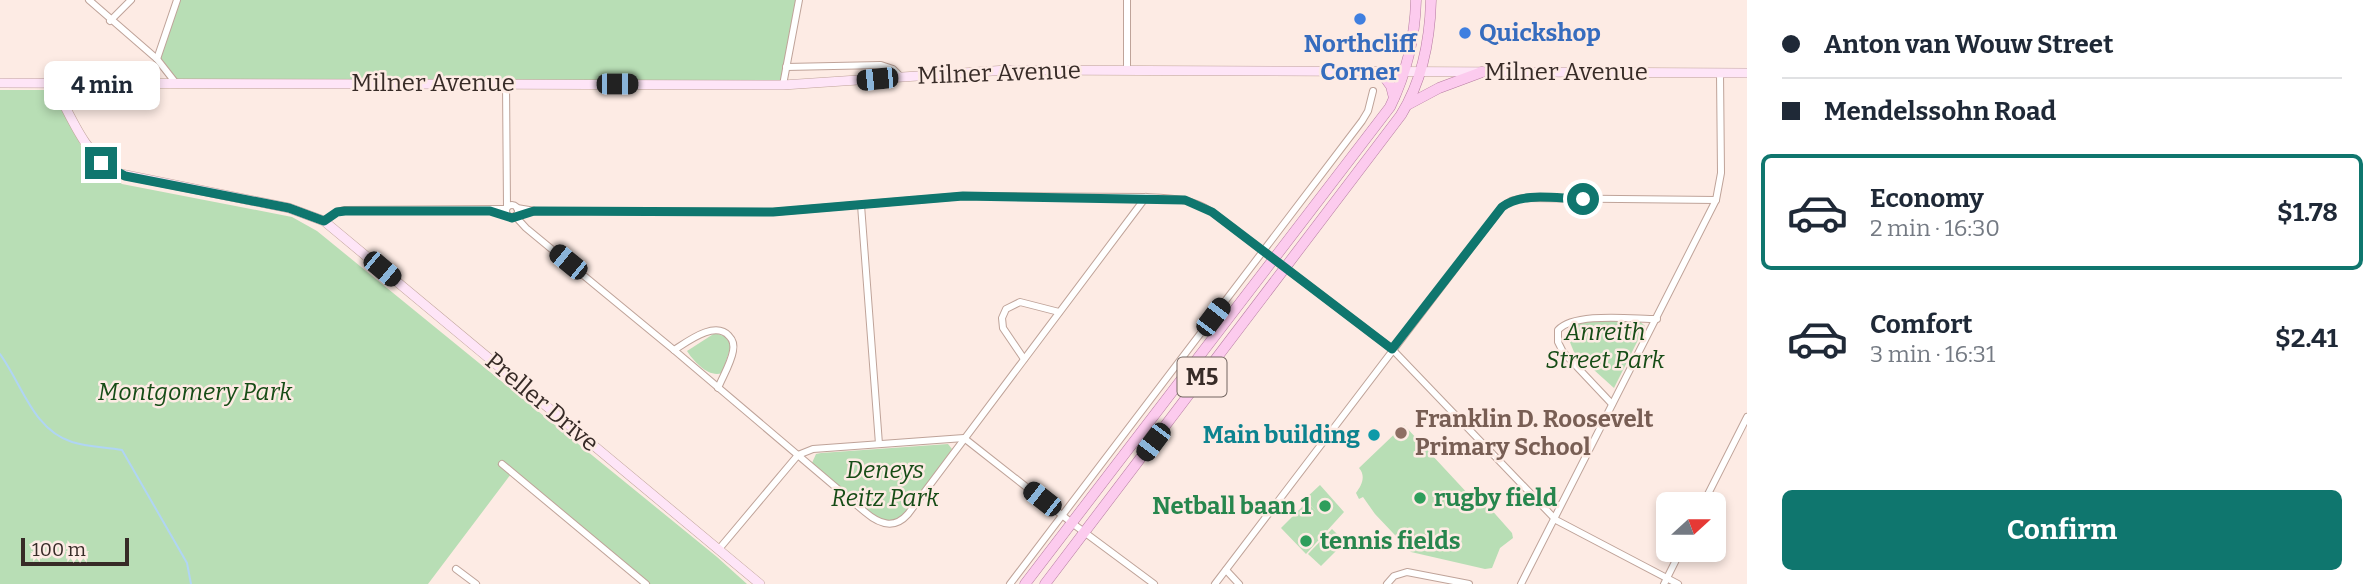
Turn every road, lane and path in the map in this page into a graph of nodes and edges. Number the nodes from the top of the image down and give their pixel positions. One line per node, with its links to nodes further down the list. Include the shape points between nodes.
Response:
1 (89, 0): 8 (street)
2 (131, 0): 8 (street)
3 (177, 0): 9 (street)
4 (799, 0): 10 (street)
5 (1128, 0): 11 (street)
6 (1416, 0): 13 (main road, M5)
7 (1431, 0): 14 (main road, M5)
8 (110, 21): 9 (street)
9 (157, 59): 19 (street)
10 (786, 67): 18 (street, via 881,65); 23 (street)
11 (1127, 71): 12 (main road, Milner Avenue); 18 (main road, Milner Avenue, via 1007,70)
12 (1381, 72): 13 (main road, Milner Avenue); 25 (main road)
13 (1406, 72): 14 (main road, Milner Avenue); 25 (main road, M5)
14 (1421, 72): 15 (main road, Milner Avenue); 26 (main road, M5)
15 (1482, 72): 16 (main road, Milner Avenue); 26 (main road)
16 (1720, 73): 17 (main road, Milner Avenue); 28 (street, via 1721,173)
17 (1747, 73)
18 (900, 76): 23 (main road, Milner Avenue)
19 (175, 82): 21 (main road, Milner Avenue); 22 (main road, Milner Avenue)
20 (0, 83): 21 (main road, Milner Avenue)
21 (53, 83): 31 (main road, Preller Drive, via 86,143 101,163 116,173 289,208)
22 (506, 83): 23 (main road, Milner Avenue); 30 (street)
23 (783, 85)
24 (1373, 91): 32 (street, via 1362,121)
25 (1394, 98): 33 (main road, M5)
26 (1408, 104): 34 (main road, M5)
27 (1146, 197): 29 (street, via 963,196); 32 (street, via 1202,206); 35 (street)
28 (1716, 200): 36 (street); 37 (street, via 1511,201 1497,212)
29 (861, 205): 30 (street, via 773,212); 44 (street)
30 (511, 211): 31 (street, via 345,211); 38 (street)
31 (324, 221): 52 (main road, Preller Drive)
32 (1263, 251): 33 (street); 48 (street)
33 (1273, 258): 34 (street); 50 (main road, M5)
34 (1285, 268): 37 (street); 51 (main road, M5)
35 (1059, 313): 39 (street); 39 (street, via 1020,302 1006,309 1003,328)
36 (1657, 319): 41 (street); 41 (street, via 1579,319 1558,330 1563,352)
37 (1392, 349): 49 (street); 55 (street)
38 (674, 350): 40 (street); 40 (street, via 706,332 726,333 733,350)
39 (1024, 359): 43 (street)
40 (718, 387): 45 (street)
41 (1612, 404): 49 (street)
42 (1747, 417): 47 (street)
43 (964, 438): 44 (street); 45 (street, via 908,514 891,524 872,518); 48 (street)
44 (879, 444): 45 (street)
45 (798, 454): 52 (street)
46 (502, 464): 58 (street)
47 (1709, 492)
48 (1062, 515): 50 (street); 60 (street)
49 (1556, 520): 56 (street); 68 (street)
50 (1072, 523): 51 (street); 61 (main road, M5)
51 (1085, 532): 62 (main road, M5); 63 (street)
52 (719, 549): 59 (main road, Preller Drive)
53 (1675, 562): 56 (street)
54 (456, 569): 57 (street)
55 (1226, 570): 64 (street); 65 (street)
56 (1665, 582): 69 (street)
57 (476, 584)
58 (646, 584)
59 (760, 584)
60 (1010, 584)
61 (1026, 584)
62 (1045, 584)
63 (1154, 584)
64 (1215, 584)
65 (1239, 584)
66 (1387, 584): 67 (street, via 1407,572)
67 (1469, 584)
68 (1521, 584)
69 (1678, 584)

